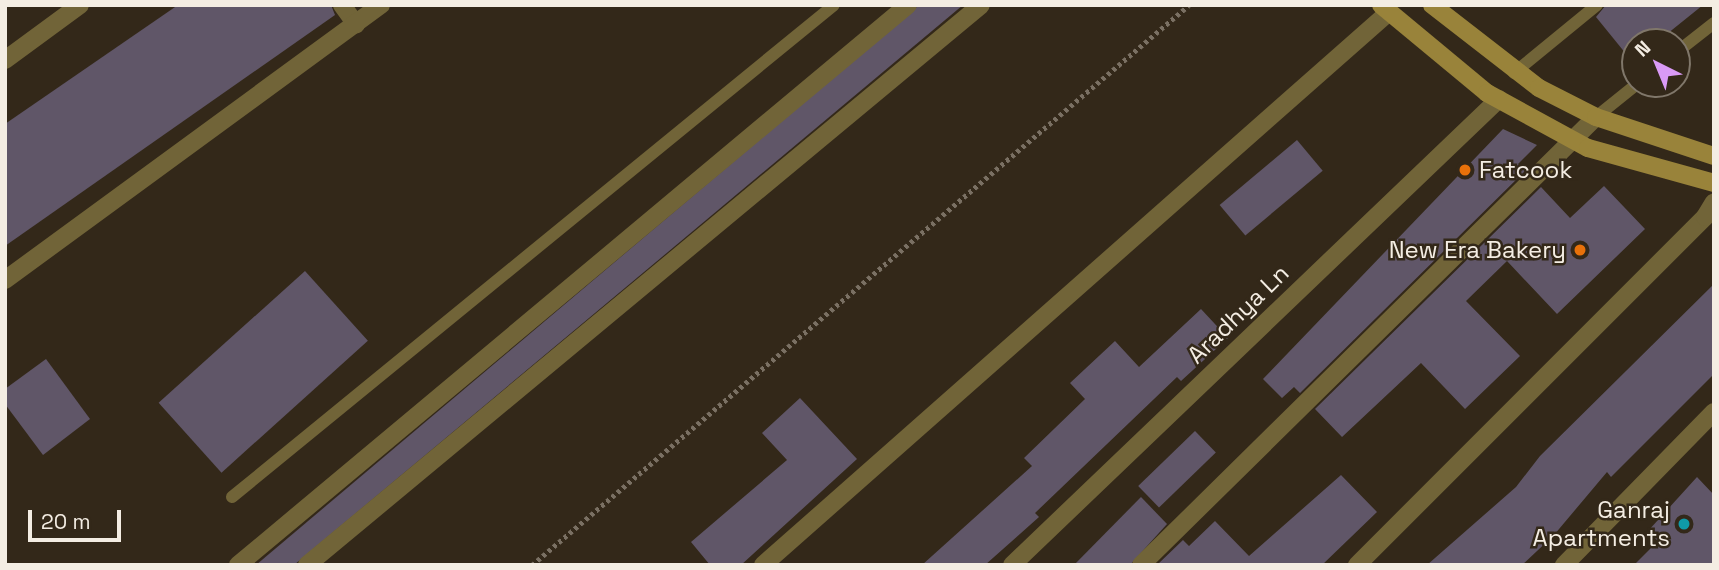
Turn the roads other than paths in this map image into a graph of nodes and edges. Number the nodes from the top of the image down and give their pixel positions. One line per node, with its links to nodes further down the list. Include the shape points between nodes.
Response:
1 (80, 5): 13 (street)
2 (342, 5): 11 (street)
3 (382, 5): 11 (street)
4 (834, 5): 24 (lane)
5 (908, 5): 25 (street)
6 (981, 5): 26 (street)
7 (1597, 5): 14 (lane)
8 (1438, 7): 14 (main road)
9 (1385, 9): 16 (main road); 27 (street)
10 (1714, 23): 12 (lane)
11 (356, 24): 22 (street)
12 (1691, 41)
13 (5, 60)
14 (1514, 73): 17 (main road)
15 (1621, 97): 17 (lane)
16 (1499, 99): 18 (main road); 28 (street, Aradhya Ln)
17 (1596, 117): 18 (street); 19 (main road)
18 (1573, 139): 20 (main road); 29 (street)
19 (1714, 156)
20 (1714, 183)
21 (1714, 202): 30 (street, via 1705,217)
22 (5, 279)
23 (1714, 412): 31 (street)
24 (232, 497)
25 (238, 565)
26 (307, 565)
27 (763, 565)
28 (1012, 565)
29 (1141, 565)
30 (1357, 565)
31 (1564, 565)

